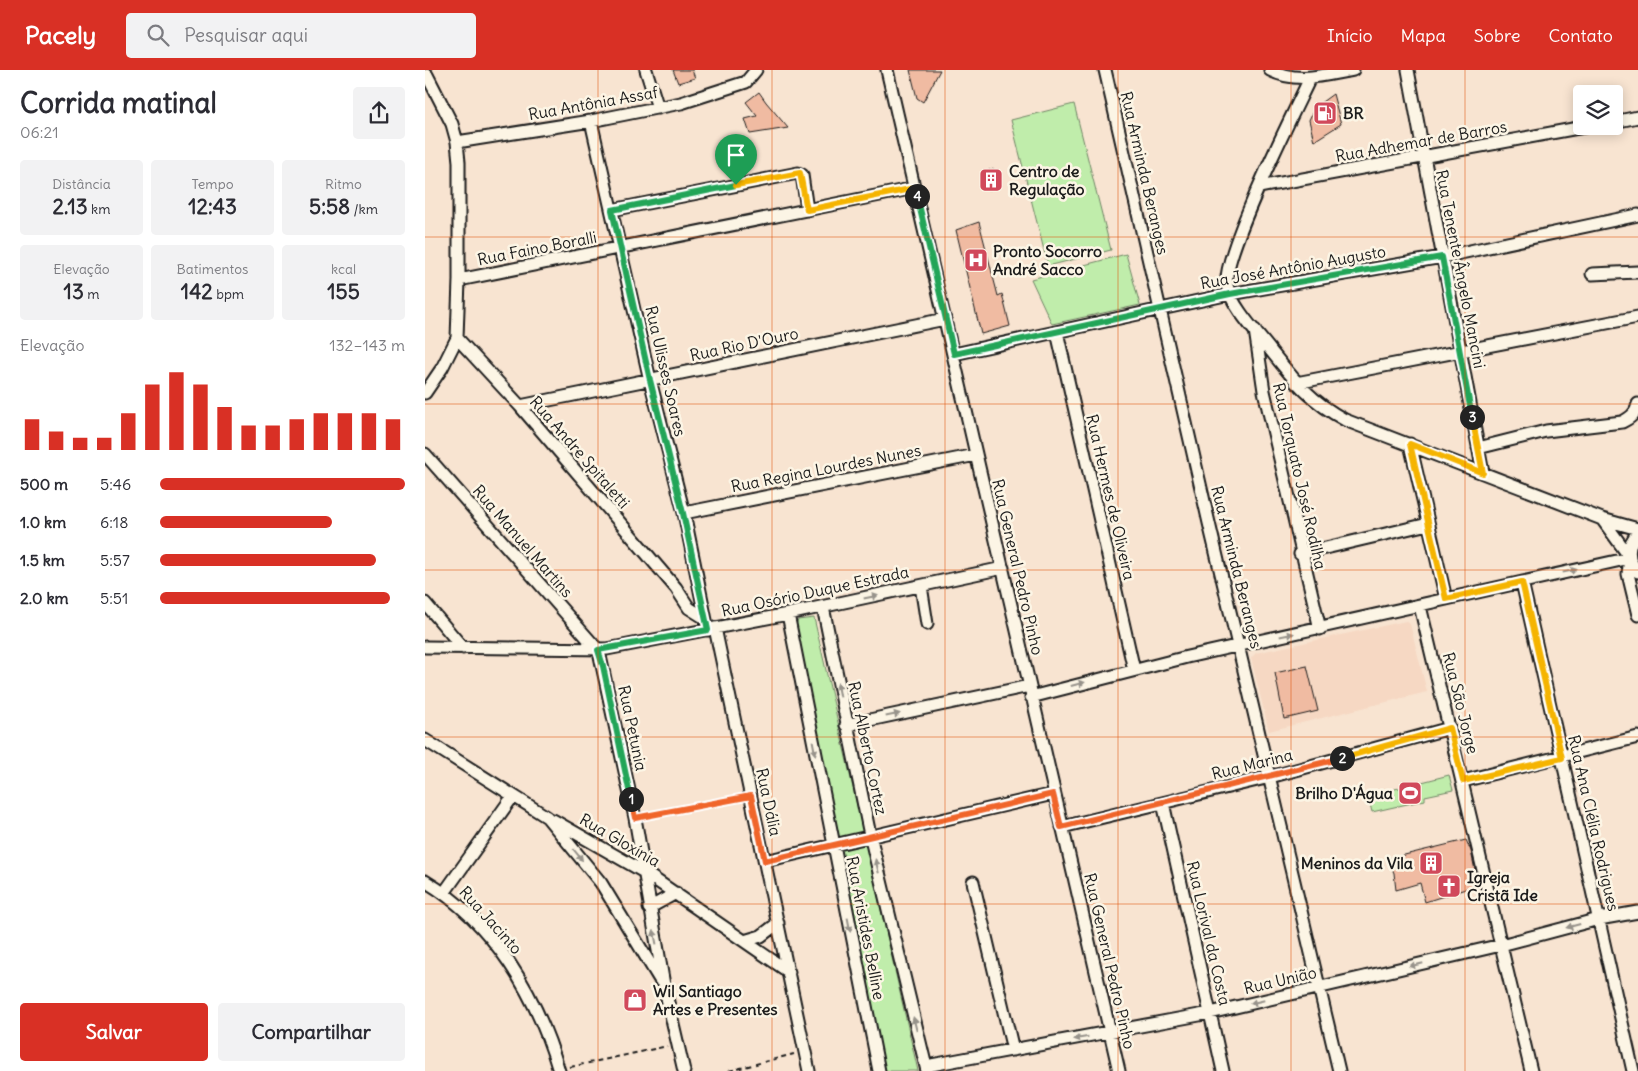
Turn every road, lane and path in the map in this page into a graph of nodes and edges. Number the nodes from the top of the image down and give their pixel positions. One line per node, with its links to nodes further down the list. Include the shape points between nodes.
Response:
1 (646, 70): 10 (street)
2 (756, 70): 10 (street, Rua Antônia Assaf, via 746,82)
3 (887, 70): 18 (street, Rua General Pedro Pinho)
4 (1105, 70): 28 (street, Rua Arminda Beranges)
5 (1270, 70): 9 (street, via 1284,76)
6 (1353, 70): 9 (street)
7 (1408, 70): 16 (street, Rua Tenente Ângelo Mancini)
8 (427, 74): 15 (street, via 452,124)
9 (1310, 78): 17 (street)
10 (658, 108): 13 (street, Rua Antônia Assaf)
11 (1638, 117): 12 (street)
12 (1623, 120)
13 (591, 121): 15 (street, Rua Antônia Assaf); 19 (street, Rua Ulisses Soares)
14 (1573, 129): 16 (street, Rua Adhemar de Barros)
15 (457, 142): 26 (street)
16 (1423, 158): 17 (street, Rua Adhemar de Barros); 23 (street, Rua Tenente Ângelo Mancini)
17 (1259, 187): 27 (street, via 1229,262 1227,284)
18 (915, 188): 20 (street, Rua Faino Boralli); 30 (street, Rua General Pedro Pinho)
19 (612, 210): 20 (street, via 797,173 801,175); 22 (street, Rua Ulisses Soares)
20 (807, 210): 22 (street, Rua Faino Boralli)
21 (1638, 216): 23 (street, Rua José Antônio Augusto)
22 (621, 248): 26 (street, Rua Faino Boralli); 36 (street, Rua Ulisses Soares)
23 (1442, 257): 27 (street, Rua José Antônio Augusto); 34 (street, Rua Tenente Ângelo Mancini)
24 (1638, 272): 25 (street)
25 (1592, 274)
26 (459, 280): 33 (street)
27 (1230, 294): 28 (street, Rua José Antônio Augusto); 31 (street)
28 (1159, 309): 32 (street, Rua José Antônio Augusto); 68 (street, Rua Arminda Beranges)
29 (1638, 317): 34 (street)
30 (945, 319): 35 (street, Rua General Pedro Pinho); 36 (street, Rua Rio D'Ouro)
31 (1255, 330): 37 (street); 50 (street, Rua Torquato José Rodilha, via 1258,364)
32 (1057, 332): 35 (street, Rua José Antônio Augusto); 72 (street, Rua Hermes de Oliveira)
33 (457, 338): 38 (street); 40 (street, Rua Andre Spitaletti)
34 (1461, 351): 37 (street); 42 (street, Rua Tenente Ângelo Mancini)
35 (954, 354): 44 (street, Rua General Pedro Pinho)
36 (650, 380): 40 (street, Rua Rio D'Ouro); 46 (street, Rua Ulisses Soares)
37 (1296, 383): 41 (street, via 1318,405 1338,416)
38 (425, 393)
39 (1638, 404): 42 (street, via 1631,418 1622,422 1546,431)
40 (519, 406): 56 (street, Rua Andre Spitaletti)
41 (1410, 444): 45 (street); 48 (street)
42 (1478, 448): 45 (street, Rua Tenente Ângelo Mancini)
43 (425, 454): 71 (street, Rua Manuel Martins)
44 (975, 455): 46 (street, Rua Regina Lourdes Nunes); 52 (street, Rua General Pedro Pinho)
45 (1483, 473): 47 (street)
46 (683, 513): 58 (street, Rua Ulisses Soares)
47 (1602, 519): 49 (street); 51 (street)
48 (1428, 524): 50 (street); 57 (street)
49 (1638, 531): 51 (street, via 1631,541)
50 (1301, 554): 67 (street, Rua Torquato José Rodilha)
51 (1629, 557): 53 (street); 54 (street, one-way to 51); 63 (street, via 1629,574)
52 (1003, 568): 55 (street, Rua Osório Duque Estrada); 73 (street, Rua General Pedro Pinho)
53 (1638, 572)
54 (1522, 582): 57 (street); 78 (street, Rua Ana Clélia Rodrigues)
55 (921, 586): 61 (street, Rua Osório Duque Estrada, one-way to 55); 65 (street)
56 (676, 588): 58 (street, Rua Andre Spitaletti); 64 (street, Rua Andre Spitaletti, via 689,608)
57 (1446, 599): 60 (street)
58 (701, 601): 64 (street, Rua Ulisses Soares)
59 (425, 603): 70 (street)
60 (1421, 606): 67 (street); 75 (street, Rua São Jorge)
61 (823, 607): 62 (street, Rua Osório Duque Estrada); 74 (street, Rua Alberto Cortez, one-way to 61)
62 (788, 614): 66 (street, Rua Osório Duque Estrada); 89 (street, Rua Aristides Belline, one-way to 89)
63 (1638, 615)
64 (705, 618): 66 (street, Rua Ulisses Soares)
65 (927, 624)
66 (712, 629): 71 (street, Rua Osório Duque Estrada); 83 (street, Rua Dália)
67 (1320, 629): 68 (street, one-way to 67)
68 (1239, 645): 72 (street); 79 (street, Rua Arminda Beranges)
69 (425, 647): 70 (street, Rua Osório Duque Estrada)
70 (463, 648): 71 (street, Rua Osório Duque Estrada)
71 (598, 650): 86 (street, Rua Petunia)
72 (1134, 670): 73 (street, one-way to 72)
73 (1030, 691): 74 (street, one-way to 73); 81 (street, Rua General Pedro Pinho)
74 (846, 725): 88 (street, Rua Alberto Cortez)
75 (1450, 728): 79 (street, Rua Marina); 80 (street, Rua São Jorge)
76 (1638, 737): 78 (street)
77 (425, 740): 82 (street, Rua Gloxínia)
78 (1562, 758): 80 (street); 98 (street, Rua Ana Clélia Rodrigues)
79 (1270, 777): 84 (street, Rua Marina); 104 (street, Rua Arminda Beranges)
80 (1463, 781): 101 (street, Rua São Jorge)
81 (1053, 794): 87 (street, Rua General Pedro Pinho); 88 (street)
82 (513, 796): 85 (street, Rua Gloxínia); 94 (street)
83 (751, 796): 86 (path); 90 (street, Rua Dália)
84 (1163, 803): 87 (street, Rua Marina); 105 (street, Rua Lorival da Costa)
85 (547, 817): 91 (street, Rua Gloxínia); 103 (street, one-way to 103, via 614,902)
86 (635, 818): 91 (street, Rua Petunia)
87 (1061, 827): 106 (street, Rua General Pedro Pinho)
88 (870, 835): 89 (street); 110 (street, Rua Alberto Cortez, one-way to 88)
89 (833, 843): 90 (street); 115 (street, Rua Aristides Belline, one-way to 115)
90 (765, 861): 99 (street, Rua Dália)
91 (644, 872): 95 (street, Rua Gloxínia); 96 (street, Rua Petunia)
92 (425, 882): 94 (street, Rua Jacinto)
93 (973, 882): 109 (street)
94 (444, 892): 111 (street, Rua Jacinto, via 511,964 533,1001)
95 (676, 893): 96 (street); 100 (street, Rua Gloxínia)
96 (649, 908): 103 (street, Rua Petunia, one-way to 96)
97 (1638, 912): 98 (street, Rua União)
98 (1599, 919): 101 (street, Rua União, one-way to 101); 120 (street, Rua Ana Clélia Rodrigues)
99 (777, 923): 100 (street, via 761,936); 102 (street, Rua Dália)
100 (744, 942): 102 (street, Rua Gloxínia)
101 (1501, 945): 104 (street, Rua União, one-way to 104); 119 (street, Rua São Jorge)
102 (789, 972): 108 (street, Rua Dália)
103 (664, 985): 107 (street, Rua Petunia)
104 (1318, 987): 105 (street, Rua União, one-way to 105); 118 (street, Rua Arminda Beranges)
105 (1210, 1013): 106 (street, Rua União); 117 (street, Rua Lorival da Costa)
106 (1110, 1033): 109 (street, Rua União, one-way to 109); 116 (street, Rua General Pedro Pinho)
107 (678, 1044): 111 (path); 112 (street, Rua Petunia)
108 (806, 1050): 113 (path); 114 (street, Rua Dália)
109 (1013, 1050): 110 (street, Rua União)
110 (926, 1068)
111 (557, 1071)
112 (684, 1071)
113 (729, 1071)
114 (809, 1071)
115 (879, 1071)
116 (1119, 1071)
117 (1223, 1071)
118 (1339, 1071)
119 (1531, 1071)
120 (1633, 1071)

